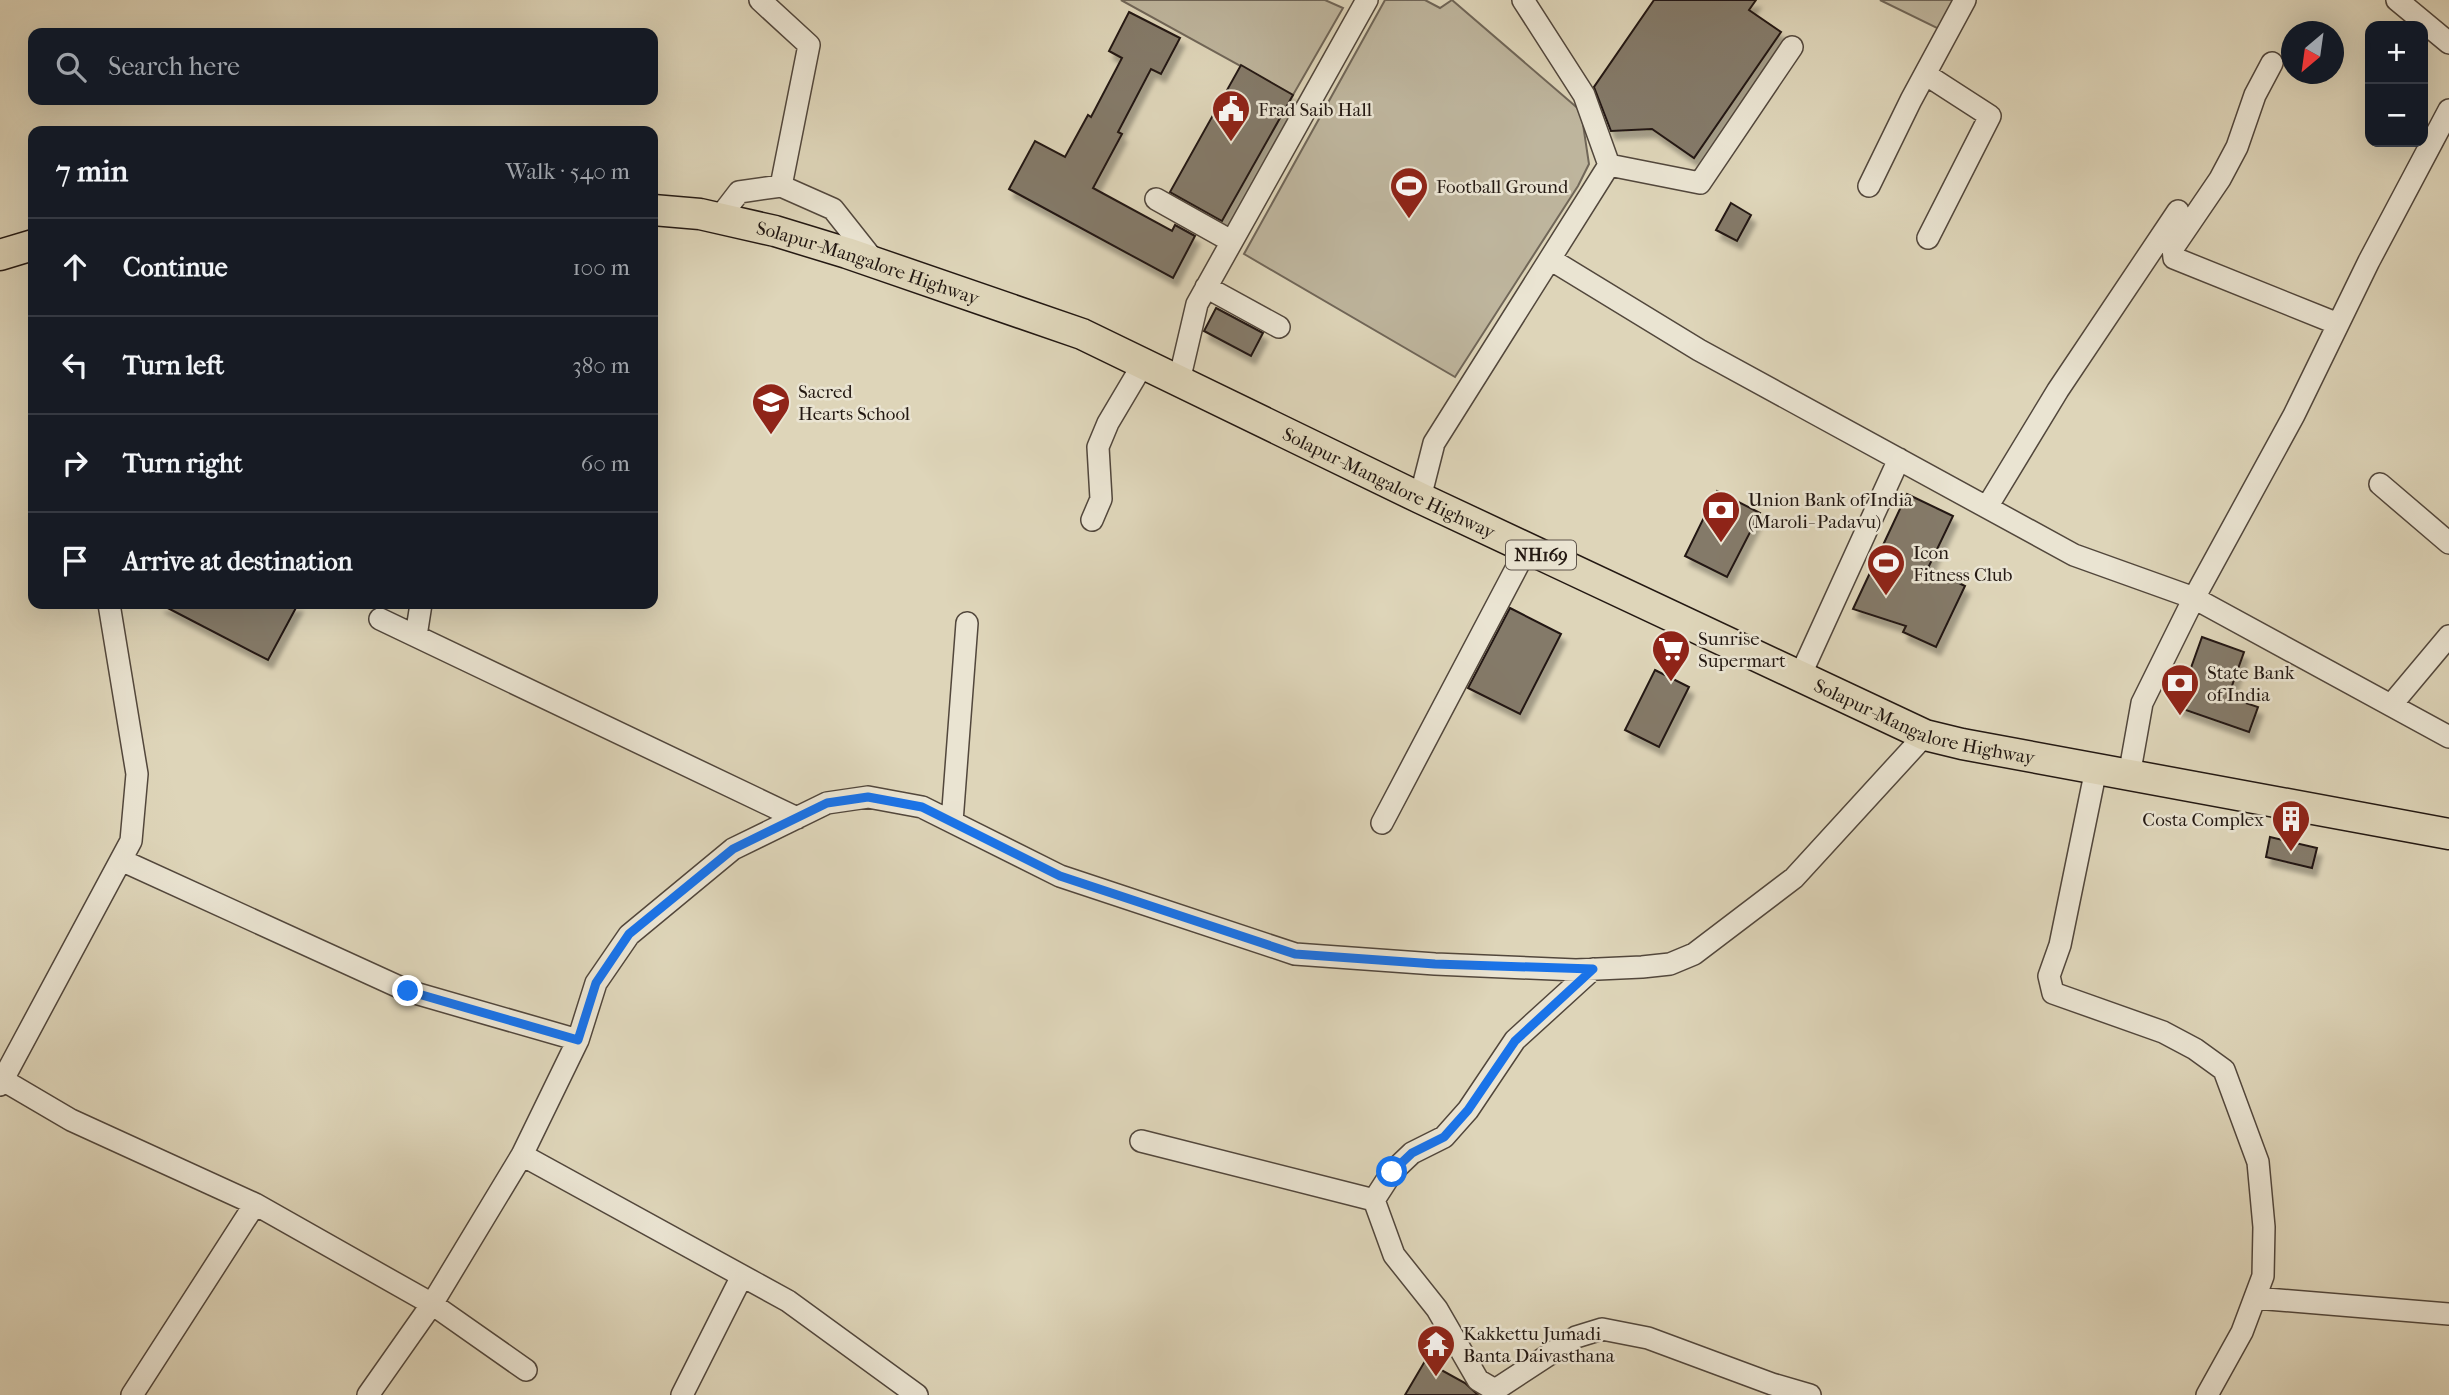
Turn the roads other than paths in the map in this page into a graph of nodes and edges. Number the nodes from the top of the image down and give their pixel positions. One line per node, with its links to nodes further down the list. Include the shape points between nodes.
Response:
1 (760, 0): 12 (street, via 809,45)
2 (1367, 0): 19 (street)
3 (1523, 0): 11 (street, via 1584,95)
4 (1965, 0): 9 (street)
5 (2397, 0): 6 (street)
6 (2449, 43)
7 (1792, 47): 11 (street, via 1700,183)
8 (2272, 63): 25 (street, via 2237,146 2174,248 2174,258)
9 (1925, 74): 13 (street); 18 (street, via 1990,116)
10 (2449, 110): 25 (street)
11 (1609, 165): 22 (street)
12 (781, 186): 17 (street, via 740,192); 23 (street, via 833,209)
13 (1869, 186)
14 (1156, 199): 19 (street)
15 (658, 210): 17 (highway, Solapur-Mangalore Highway / NH169)
16 (2178, 211): 32 (street, via 2058,390)
17 (719, 218): 23 (highway, Solapur-Mangalore Highway / NH169)
18 (1928, 238)
19 (1231, 241): 24 (street)
20 (28, 247): 21 (highway)
21 (0, 255)
22 (1550, 259): 29 (street, via 1699,350); 31 (street, via 1434,443)
23 (875, 262): 27 (highway, Solapur-Mangalore Highway / NH169, via 1082,334)
24 (1206, 287): 26 (street); 28 (street, via 1197,304)
25 (2338, 324): 36 (street)
26 (1279, 327)
27 (1143, 364): 28 (highway, Solapur-Mangalore Highway / NH169); 33 (street, via 1098,447 1101,499)
28 (1179, 381): 31 (highway, Solapur-Mangalore Highway / NH169)
29 (1899, 459): 32 (street); 43 (street)
30 (2381, 484): 34 (street)
31 (1420, 498): 35 (highway, Solapur-Mangalore Highway / NH169)
32 (1987, 507): 36 (street, via 2074,555)
33 (1092, 520)
34 (2449, 543)
35 (1527, 548): 43 (highway, Solapur-Mangalore Highway / NH169); 51 (street)
36 (2194, 598): 44 (street); 48 (street, via 2142,703)
37 (110, 609): 53 (street, via 137,774 131,841)
38 (420, 609): 41 (street)
39 (380, 619): 41 (street)
40 (967, 623): 50 (street)
41 (416, 636): 49 (street)
42 (2449, 636): 44 (street)
43 (1800, 676): 45 (highway, Solapur-Mangalore Highway / NH169)
44 (2392, 704): 46 (street)
45 (1925, 735): 47 (highway, Solapur-Mangalore Highway / NH169); 54 (street, via 1794,878 1694,954 1670,964)
46 (2449, 737)
47 (2096, 769): 48 (highway, Solapur-Mangalore Highway / NH169); 62 (street, via 2060,944 2049,976 2053,993 2163,1032 2224,1070 2258,1162 2263,1276)
48 (2129, 776): 52 (highway, Solapur-Mangalore Highway / NH169)
49 (797, 818): 50 (street, via 827,803 868,797 922,807); 55 (street, via 733,849 629,934 596,983)
50 (951, 822): 54 (street, via 1060,876 1295,954)
51 (1382, 822)
52 (2449, 834)
53 (121, 860): 55 (street, via 408,991); 56 (street)
54 (1593, 969): 59 (street, via 1515,1041 1444,1137 1412,1153 1392,1172)
55 (578, 1040): 58 (street)
56 (1, 1083): 60 (street)
57 (1141, 1140): 59 (street)
58 (522, 1155): 61 (street); 63 (street)
59 (1374, 1200): 70 (street, via 1394,1255 1437,1309 1478,1380 1495,1390 1576,1337 1602,1329 1648,1338)
60 (255, 1204): 63 (street); 66 (street)
61 (742, 1276): 68 (street); 69 (street, via 788,1301)
62 (2255, 1298): 64 (street); 71 (street)
63 (432, 1304): 65 (street); 67 (street)
64 (2449, 1314)
65 (526, 1370)
66 (132, 1395)
67 (368, 1395)
68 (682, 1395)
69 (917, 1395)
70 (1810, 1395)
71 (2207, 1395)

